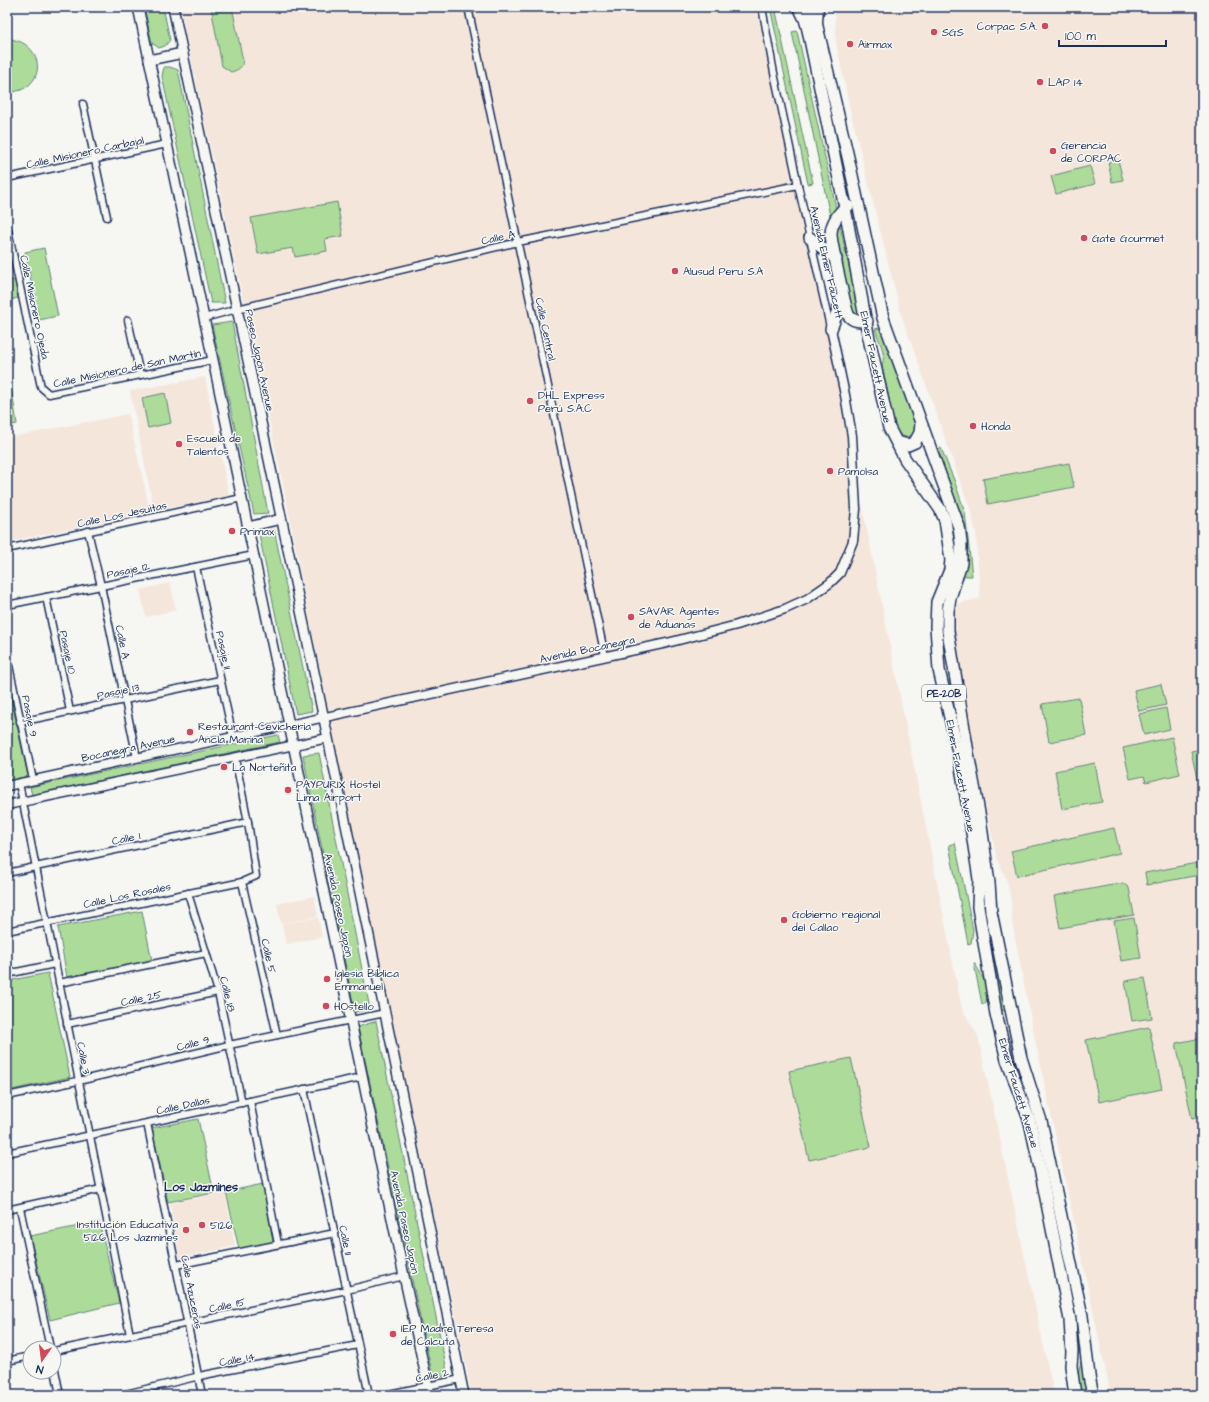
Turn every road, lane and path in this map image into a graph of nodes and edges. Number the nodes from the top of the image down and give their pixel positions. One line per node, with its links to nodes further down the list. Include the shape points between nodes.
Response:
1 (138, 7): 10 (main road)
2 (173, 7): 9 (main road, Paseo Japón Avenue)
3 (468, 7): 23 (street, Calle Central)
4 (762, 7): 17 (street, Avenida Elmer Faucett)
5 (799, 7): 8 (highway, Elmer Faucett Avenue / PE-20B)
6 (808, 7): 8 (highway, Elmer Faucett Avenue / PE-20B, via 815,18)
7 (819, 7): 8 (street)
8 (812, 29): 12 (highway, Elmer Faucett Avenue / PE-20B); 13 (highway, Elmer Faucett Avenue / PE-20B)
9 (183, 53): 10 (main road); 26 (main road, Paseo Japón Avenue)
10 (149, 60): 14 (main road)
11 (83, 104): 15 (street)
12 (838, 115): 13 (highway); 18 (highway, Elmer Faucett Avenue / PE-20B)
13 (825, 117): 19 (highway, Elmer Faucett Avenue / PE-20B)
14 (167, 144): 15 (street, Calle Misionero Carbajal); 27 (main road)
15 (95, 160): 16 (street, Calle Misionero Carbajal); 20 (street)
16 (7, 178)
17 (798, 185): 22 (street, Avenida Elmer Faucett); 23 (street, Calle A)
18 (857, 200): 19 (highway); 34 (highway, Elmer Faucett Avenue / PE-20B, via 883,318)
19 (844, 208): 24 (highway, via 834,221 831,234); 29 (highway, Elmer Faucett Avenue / PE-20B)
20 (107, 217)
21 (7, 225): 33 (street, Calle Misionero Ojeda, via 41,387)
22 (810, 238): 24 (highway); 30 (street, Avenida Elmer Faucett)
23 (518, 242): 26 (street, Calle A); 48 (street, Calle Central)
24 (836, 259): 25 (highway)
25 (843, 297): 29 (highway, via 848,316 854,320); 30 (highway)
26 (237, 309): 27 (street, Calle A); 37 (main road, Paseo Japón Avenue)
27 (204, 318): 31 (main road)
28 (128, 320): 32 (street)
29 (866, 321): 35 (highway, Elmer Faucett Avenue / PE-20B, via 889,428)
30 (831, 329): 38 (street, Avenida Elmer Faucett, via 852,436)
31 (213, 360): 32 (street, Calle Misionero de San Martín); 36 (main road)
32 (140, 375): 33 (street, Calle Misionero de San Martín, via 54,394)
33 (46, 392)
34 (921, 422): 35 (highway, via 920,433 915,442 908,445); 118 (highway, Elmer Faucett Avenue / PE-20B, via 959,527 960,563 949,604 948,631 980,818 991,912 1021,1058 1043,1128 1082,1316)
35 (897, 442): 117 (highway, Elmer Faucett Avenue / PE-20B, via 905,459 945,520 951,560 937,606 939,670 960,761 970,820 979,879 978,907 996,1014 1007,1060 1030,1122 1068,1312)
36 (242, 498): 39 (main road); 40 (street, Calle Los Jesuitas)
37 (281, 519): 39 (main road); 53 (main road, Paseo Japón Avenue)
38 (855, 523): 48 (street, Avenida Bocanegra, via 853,541 840,573 807,599 737,625)
39 (248, 527): 42 (main road)
40 (88, 531): 41 (street, Calle Los Jesuitas); 44 (street, Calle A)
41 (7, 549)
42 (254, 554): 43 (street, Pasaje 12); 55 (main road, Avenida Paseo Japón)
43 (196, 567): 44 (street, Pasaje 12); 49 (street, Pasaje 11)
44 (101, 586): 45 (street, Pasaje 12); 51 (street, Calle A)
45 (46, 597): 46 (street, Pasaje 12); 52 (street, Pasaje 10)
46 (7, 605)
47 (7, 656): 50 (street, Pasaje 9)
48 (605, 656): 53 (street, Avenida Bocanegra)
49 (220, 680): 51 (street, Pasaje 13); 56 (street, Pasaje 11)
50 (10, 684): 54 (street, Pasaje 9)
51 (125, 700): 52 (street, Pasaje 13); 59 (street, Calle A)
52 (70, 711): 54 (street, Pasaje 13)
53 (323, 717): 55 (street, Bocanegra Avenue); 57 (main road, Avenida Paseo Japón)
54 (20, 722): 61 (street, Pasaje 9)
55 (289, 724): 56 (street, Bocanegra Avenue); 58 (main road, Avenida Paseo Japón)
56 (233, 737): 59 (street, Bocanegra Avenue)
57 (328, 738): 58 (street); 78 (main road, Avenida Paseo Japón)
58 (293, 746): 60 (street); 79 (main road, Avenida Paseo Japón)
59 (137, 758): 61 (street, Bocanegra Avenue)
60 (235, 758): 64 (street); 66 (street)
61 (33, 780): 62 (street, Bocanegra Avenue)
62 (19, 783): 63 (street, Bocanegra Avenue); 64 (street, Calle 3)
63 (7, 786)
64 (22, 802): 65 (street); 67 (street, Calle 3)
65 (7, 805)
66 (248, 822): 67 (street, Calle 1); 69 (street, Calle Los Rosales, via 256,876)
67 (36, 868): 68 (street, Calle 1); 71 (street, Calle 3)
68 (7, 873)
69 (242, 882): 70 (street, Calle Los Rosales); 81 (street, Calle 5)
70 (188, 893): 71 (street, Calle Los Rosales); 73 (street, Calle 18)
71 (47, 923): 72 (street, Calle Los Rosales); 74 (street, Calle 3)
72 (7, 931)
73 (206, 953): 76 (street); 77 (street, Calle 18)
74 (55, 964): 75 (street); 76 (street, Calle 3)
75 (7, 974)
76 (59, 982): 80 (street, Calle 3)
77 (218, 992): 80 (street, Calle 25); 82 (street, Calle 18)
78 (384, 1013): 79 (street, Calle 9); 108 (main road, Avenida Paseo Japón)
79 (350, 1020): 81 (street, Calle 9); 83 (main road, Avenida Paseo Japón)
80 (67, 1024): 84 (street, Calle 3)
81 (277, 1035): 82 (street, Calle 9)
82 (229, 1045): 84 (street, Calle 9); 88 (street, Calle 18)
83 (362, 1077): 85 (street, Calle Dallas); 98 (main road, Avenida Paseo Japón)
84 (78, 1081): 86 (street, Calle 9); 90 (street, Calle 3)
85 (304, 1089): 87 (street, Calle Dallas); 95 (street, Calle 11)
86 (7, 1096)
87 (250, 1101): 88 (street, Calle Dallas); 96 (street)
88 (242, 1103): 89 (street, Calle Dallas)
89 (147, 1123): 90 (street, Calle Dallas); 97 (street, Calle Azucenas)
90 (90, 1136): 91 (street, Calle Dallas); 92 (street, Calle 3)
91 (7, 1153)
92 (101, 1189): 93 (street); 101 (street, Calle 3)
93 (20, 1208): 94 (street); 102 (street)
94 (7, 1210)
95 (335, 1233): 96 (street); 99 (street, Calle 11)
96 (278, 1244): 97 (street)
97 (176, 1265): 100 (street, Calle Azucenas)
98 (404, 1276): 99 (street, Calle 15); 110 (main road, Avenida Paseo Japón)
99 (347, 1290): 100 (street, Calle 15); 103 (street, Calle 11)
100 (188, 1324): 101 (street, Calle 15); 107 (street, Calle Azucenas)
101 (130, 1335): 104 (street, Calle 15)
102 (48, 1340)
103 (358, 1345): 107 (street, Calle 14); 114 (street, Calle 11)
104 (62, 1349)
105 (22, 1358): 106 (street)
106 (7, 1361)
107 (198, 1377): 112 (street, Calle 14); 113 (street, Calle Azucenas)
108 (461, 1379): 110 (street, Calle 2); 116 (main road, Avenida Paseo Japón)
109 (57, 1380): 111 (street)
110 (429, 1390): 115 (street, Calle 2)
111 (60, 1395)
112 (120, 1395)
113 (202, 1395)
114 (369, 1395)
115 (384, 1395)
116 (464, 1395)
117 (1075, 1395)
118 (1093, 1395)

